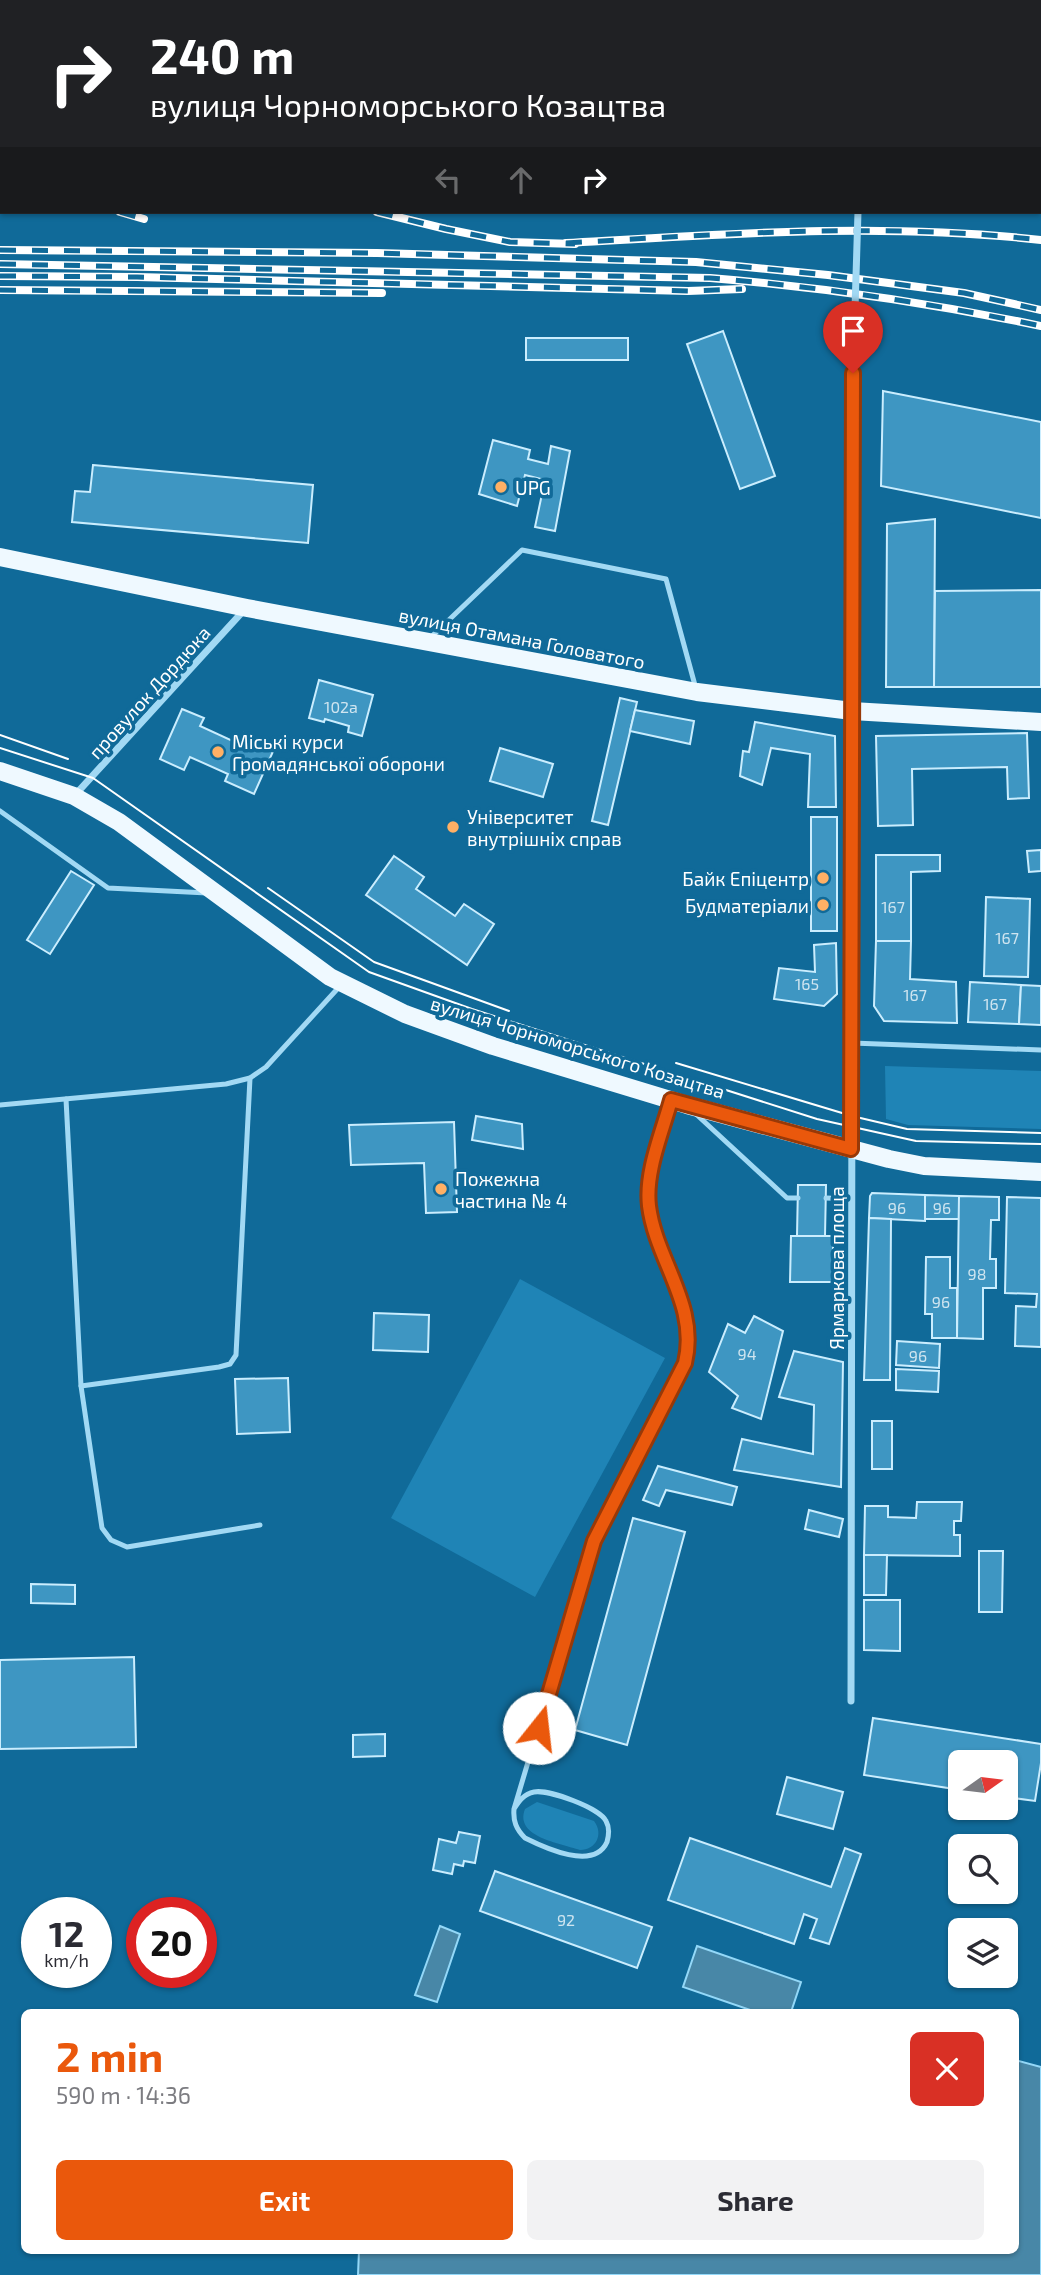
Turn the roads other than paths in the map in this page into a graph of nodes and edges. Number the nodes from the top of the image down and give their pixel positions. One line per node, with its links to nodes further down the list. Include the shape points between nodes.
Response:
1 (858, 214): 6 (street, Ярмаркова площа, bridge)
2 (0, 557): 3 (main road, вулиця Отамана Головатого)
3 (247, 608): 4 (main road, вулиця Отамана Головатого); 9 (street, провулок Дордюка)
4 (426, 642): 5 (main road, вулиця Отамана Головатого); 5 (lane, via 523,550 666,579)
5 (697, 692): 6 (main road, вулиця Отамана Головатого)
6 (852, 711): 7 (main road, вулиця Отамана Головатого); 13 (street, Ярмаркова площа)
7 (1041, 722)
8 (0, 771): 9 (main road, вулиця Чорноморського Козацтва)
9 (74, 796): 11 (main road, вулиця Чорноморського Козацтва, via 119,822)
10 (0, 811): 11 (lane, via 108,888)
11 (216, 893): 12 (main road, вулиця Чорноморського Козацтва)
12 (342, 983): 15 (lane, via 266,1068); 17 (main road, вулиця Чорноморського Козацтва, via 405,1014 493,1046)
13 (852, 1043): 14 (lane); 19 (street, Ярмаркова площа)
14 (1041, 1050)
15 (250, 1078): 16 (lane); 24 (lane, via 236,1355 230,1364 219,1367)
16 (66, 1099): 18 (lane); 24 (lane)
17 (679, 1103): 19 (main road, вулиця Чорноморського Козацтва); 21 (lane, via 787,1198); 27 (lane, via 652,1167 649,1206 686,1311 689,1346 685,1363 594,1541)
18 (0, 1105)
19 (851, 1149): 20 (main road, вулиця Чорноморського Козацтва, via 924,1166); 23 (street, Ярмаркова площа)
20 (1041, 1172)
21 (797, 1198)
22 (826, 1198): 23 (lane)
23 (852, 1199): 26 (street, Ярмаркова площа)
24 (81, 1386): 25 (lane, via 102,1528 111,1540 127,1547)
25 (260, 1525)
26 (851, 1701)
27 (514, 1809): 27 (lane, via 515,1825 525,1838 576,1857 600,1852 608,1838 602,1814 550,1794 533,1792)

